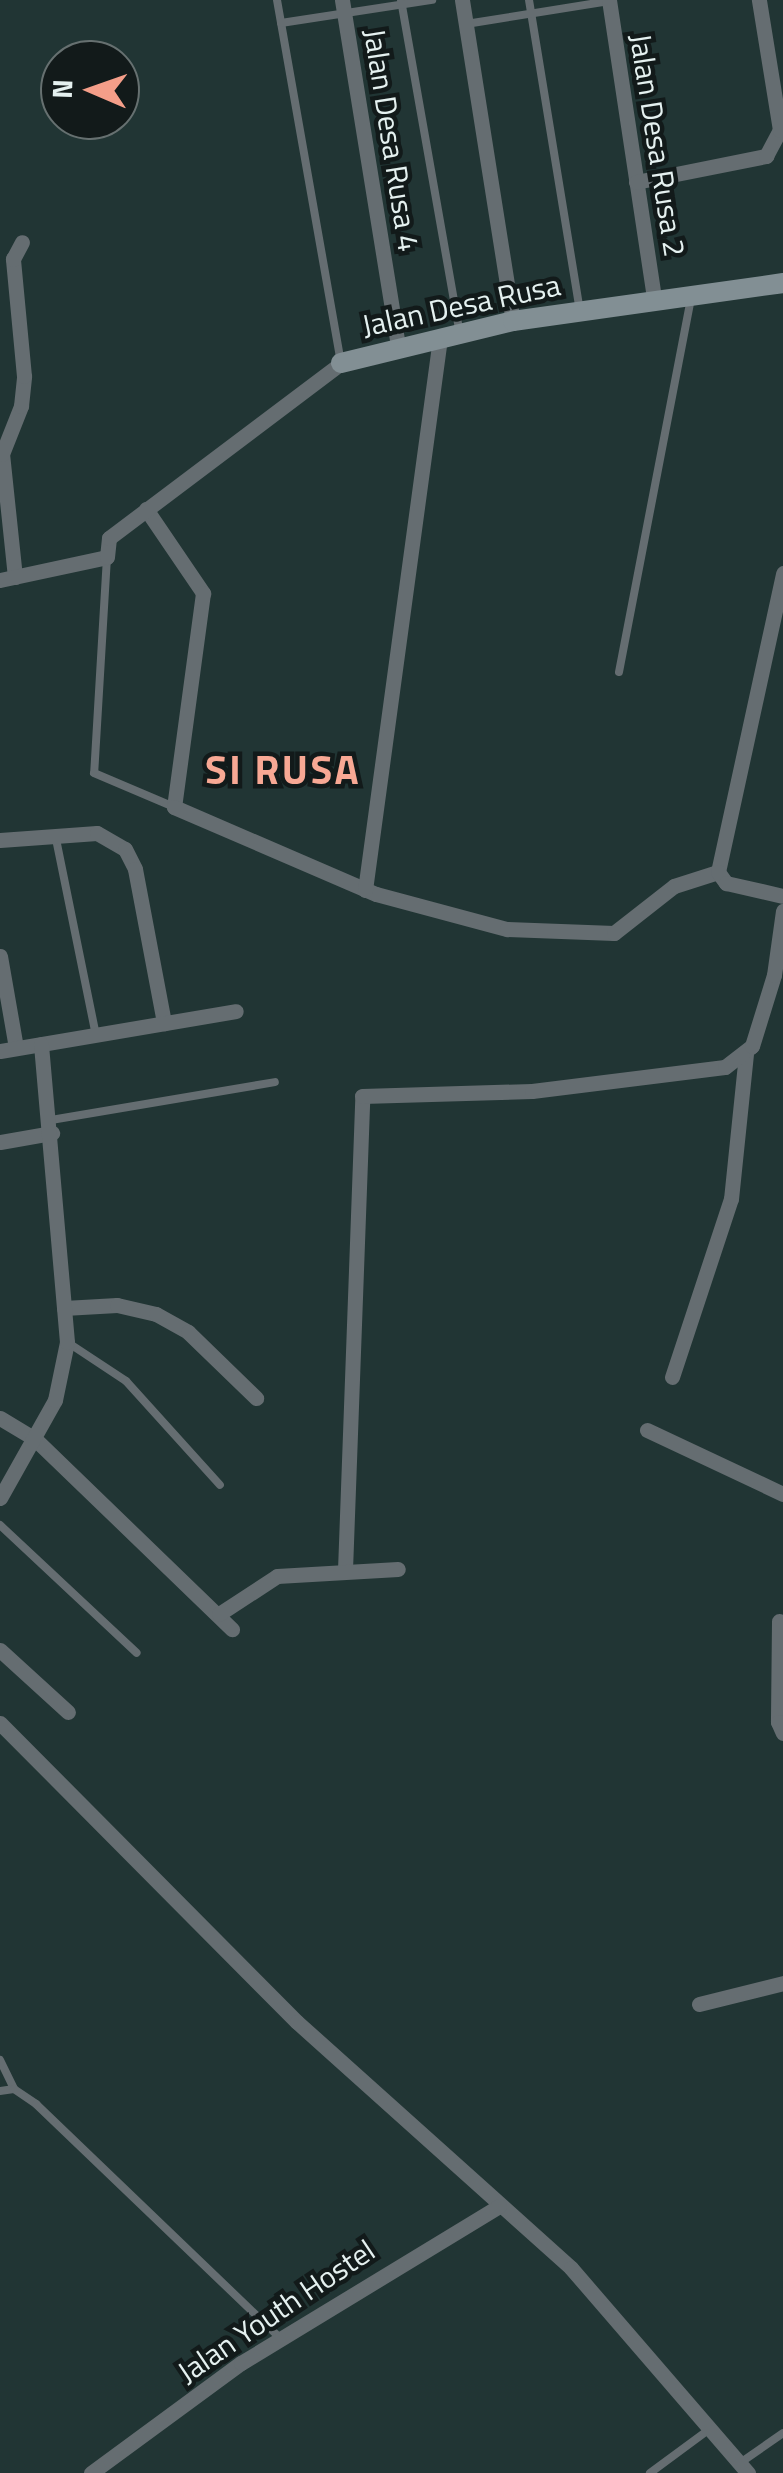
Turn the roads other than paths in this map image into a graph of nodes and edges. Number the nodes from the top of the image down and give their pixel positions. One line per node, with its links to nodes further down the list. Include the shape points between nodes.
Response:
1 (278, 0): 10 (lane)
2 (432, 0): 7 (lane)
3 (462, 0): 11 (street)
4 (529, 0): 9 (lane)
5 (609, 0): 9 (lane); 13 (street, Jalan Desa Rusa 2)
6 (759, 0): 12 (street)
7 (401, 2): 8 (lane); 20 (lane)
8 (343, 7): 10 (lane); 21 (street, Jalan Desa Rusa 4)
9 (532, 14): 11 (lane); 18 (lane)
10 (281, 23): 22 (lane)
11 (466, 24): 19 (street)
12 (778, 88): 13 (street, via 780,130 766,156)
13 (636, 182): 17 (street, Jalan Desa Rusa 2)
14 (22, 242): 26 (street, via 13,259 24,376 21,406 2,454)
15 (783, 283): 16 (street, Jalan Desa Rusa)
16 (692, 292): 17 (street, Jalan Desa Rusa); 27 (lane)
17 (654, 299): 18 (street, Jalan Desa Rusa)
18 (580, 311): 19 (street, Jalan Desa Rusa)
19 (513, 321): 20 (street, Jalan Desa Rusa)
20 (450, 335): 21 (street, Jalan Desa Rusa); 32 (street)
21 (398, 348): 22 (street, Jalan Desa Rusa)
22 (341, 363): 23 (street, Jalan Desa Rusa)
23 (146, 509): 24 (street, Jalan Desa Rusa, via 109,538); 28 (street, via 203,593)
24 (108, 557): 26 (street); 28 (lane, via 94,773)
25 (783, 572): 31 (street)
26 (7, 578)
27 (619, 672)
28 (174, 807): 32 (street)
29 (55, 833): 30 (street); 37 (street, via 97,833 125,849 135,869); 38 (lane)
30 (0, 840)
31 (718, 872): 32 (street, via 674,886 614,933 586,936 507,929); 33 (street, via 726,883)
32 (366, 890)
33 (783, 896)
34 (783, 911): 41 (street, via 774,975)
35 (0, 956): 40 (street)
36 (236, 1012): 37 (street)
37 (164, 1023): 38 (street)
38 (96, 1035): 39 (street)
39 (41, 1044): 40 (street); 43 (street)
40 (8, 1050)
41 (746, 1052): 47 (street, via 731,1199); 57 (street, via 725,1067 617,1083 362,1096)
42 (275, 1082): 43 (lane)
43 (52, 1126): 44 (street); 45 (street)
44 (0, 1142)
45 (64, 1308): 46 (street); 48 (street, via 118,1305 156,1314 188,1332)
46 (67, 1342): 51 (street, via 56,1400); 52 (lane, via 126,1381)
47 (672, 1377)
48 (256, 1398)
49 (0, 1418): 51 (street)
50 (647, 1430): 53 (street)
51 (35, 1439): 54 (street); 58 (street)
52 (220, 1485)
53 (783, 1494)
54 (0, 1498)
55 (0, 1525): 62 (lane)
56 (398, 1569): 57 (street)
57 (345, 1570): 58 (street, via 277,1576)
58 (218, 1614): 60 (street)
59 (780, 1621): 65 (street)
60 (232, 1629)
61 (0, 1650): 63 (street)
62 (137, 1653)
63 (68, 1712)
64 (0, 1723): 71 (street, via 297,2022)
65 (783, 1732)
66 (783, 1983): 67 (street)
67 (700, 2004)
68 (0, 2060): 69 (lane)
69 (14, 2088): 70 (lane); 72 (lane)
70 (0, 2092)
71 (499, 2206): 72 (street, Jalan Youth Hostel); 73 (street, via 571,2268)
72 (280, 2338): 76 (street, Jalan Youth Hostel)
73 (711, 2428): 75 (street); 77 (lane)
74 (783, 2433): 75 (lane)
75 (744, 2468)
76 (92, 2473)
77 (650, 2473)

